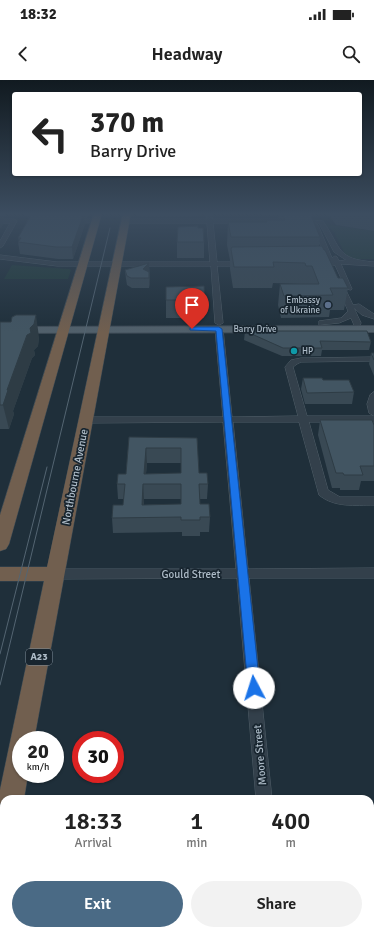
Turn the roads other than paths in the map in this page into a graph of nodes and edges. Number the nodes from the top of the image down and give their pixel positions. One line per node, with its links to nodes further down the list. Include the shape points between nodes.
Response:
1 (86, 253): 9 (highway)
2 (118, 253): 10 (highway, Northbourne Avenue / A23)
3 (212, 253): 11 (street, Moore Street)
4 (329, 253): 8 (street)
5 (330, 253): 8 (street)
6 (337, 253): 14 (street)
7 (0, 257): 9 (street, via 53,264)
8 (334, 263): 13 (street); 14 (street); 15 (street); 16 (street)
9 (83, 264): 10 (street); 22 (highway)
10 (116, 264): 11 (street); 23 (highway, Northbourne Avenue / A23)
11 (213, 264): 12 (street); 20 (street, Moore Street)
12 (252, 264)
13 (309, 264)
14 (372, 264): 15 (street, via 348,267)
15 (341, 272): 16 (street)
16 (354, 308): 17 (street); 18 (street, via 344,319); 21 (street)
17 (374, 317)
18 (322, 323): 20 (main road, Barry Drive); 21 (main road, Barry Drive)
19 (0, 324): 22 (main road)
20 (219, 326): 21 (main road, Barry Drive); 23 (main road, Barry Drive); 30 (street, Moore Street)
21 (366, 326)
22 (65, 327): 23 (main road, Barry Drive); 24 (main road); 33 (highway)
23 (104, 327): 29 (highway, Northbourne Avenue / A23)
24 (0, 330)
25 (374, 359): 31 (street, via 301,360 291,364 289,367)
26 (374, 395): 27 (street, via 371,405)
27 (374, 413)
28 (374, 419): 31 (street)
29 (86, 420): 30 (street); 36 (highway, Northbourne Avenue / A23)
30 (228, 420): 31 (street); 37 (street, Moore Street)
31 (303, 420): 32 (street, via 323,492 328,497 344,501)
32 (374, 501)
33 (0, 544)
34 (374, 573): 37 (street, Gould Street)
35 (0, 574): 36 (highway)
36 (55, 574): 37 (street, Gould Street); 38 (highway, Northbourne Avenue / A23)
37 (243, 574): 41 (street, Moore Street)
38 (24, 731)
39 (14, 783): 40 (highway)
40 (12, 795)
41 (264, 795)

